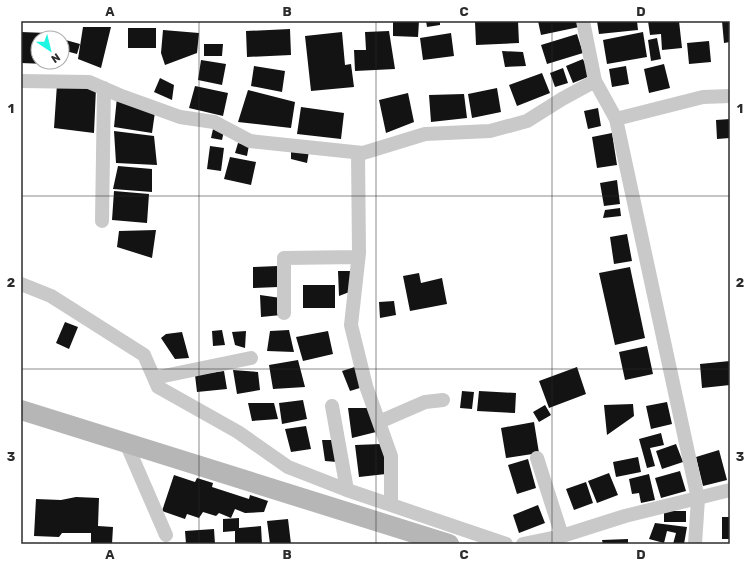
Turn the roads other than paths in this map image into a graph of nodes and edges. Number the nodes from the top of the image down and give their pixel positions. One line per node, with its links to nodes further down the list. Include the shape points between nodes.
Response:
1 (583, 21): 3 (street)
2 (21, 81): 4 (street, via 89,82)
3 (595, 81): 6 (street); 7 (street, via 527,121 490,131 425,134 363,154)
4 (104, 88): 7 (street, via 180,116 214,122 250,141); 8 (street)
5 (730, 96): 6 (street, via 703,97)
6 (616, 119): 22 (street)
7 (358, 153): 9 (street)
8 (102, 221)
9 (358, 258): 11 (street, via 284,258); 17 (street, via 351,325 366,386)
10 (21, 284): 13 (street, via 51,296 144,355)
11 (284, 313)
12 (251, 358): 13 (street)
13 (154, 378): 20 (street, via 158,387 238,432 288,467)
14 (443, 400): 17 (street, via 425,402)
15 (332, 406): 20 (street)
16 (21, 410): 18 (main road)
17 (379, 422): 23 (street, via 391,456)
18 (126, 443): 24 (street); 26 (main road)
19 (537, 458): 25 (street)
20 (347, 490): 23 (street)
21 (730, 490): 22 (street)
22 (698, 499): 25 (street, via 625,516); 29 (street)
23 (391, 504): 27 (street)
24 (166, 535)
25 (562, 536): 28 (street)
26 (449, 544)
27 (506, 544)
28 (523, 544)
29 (695, 544)

